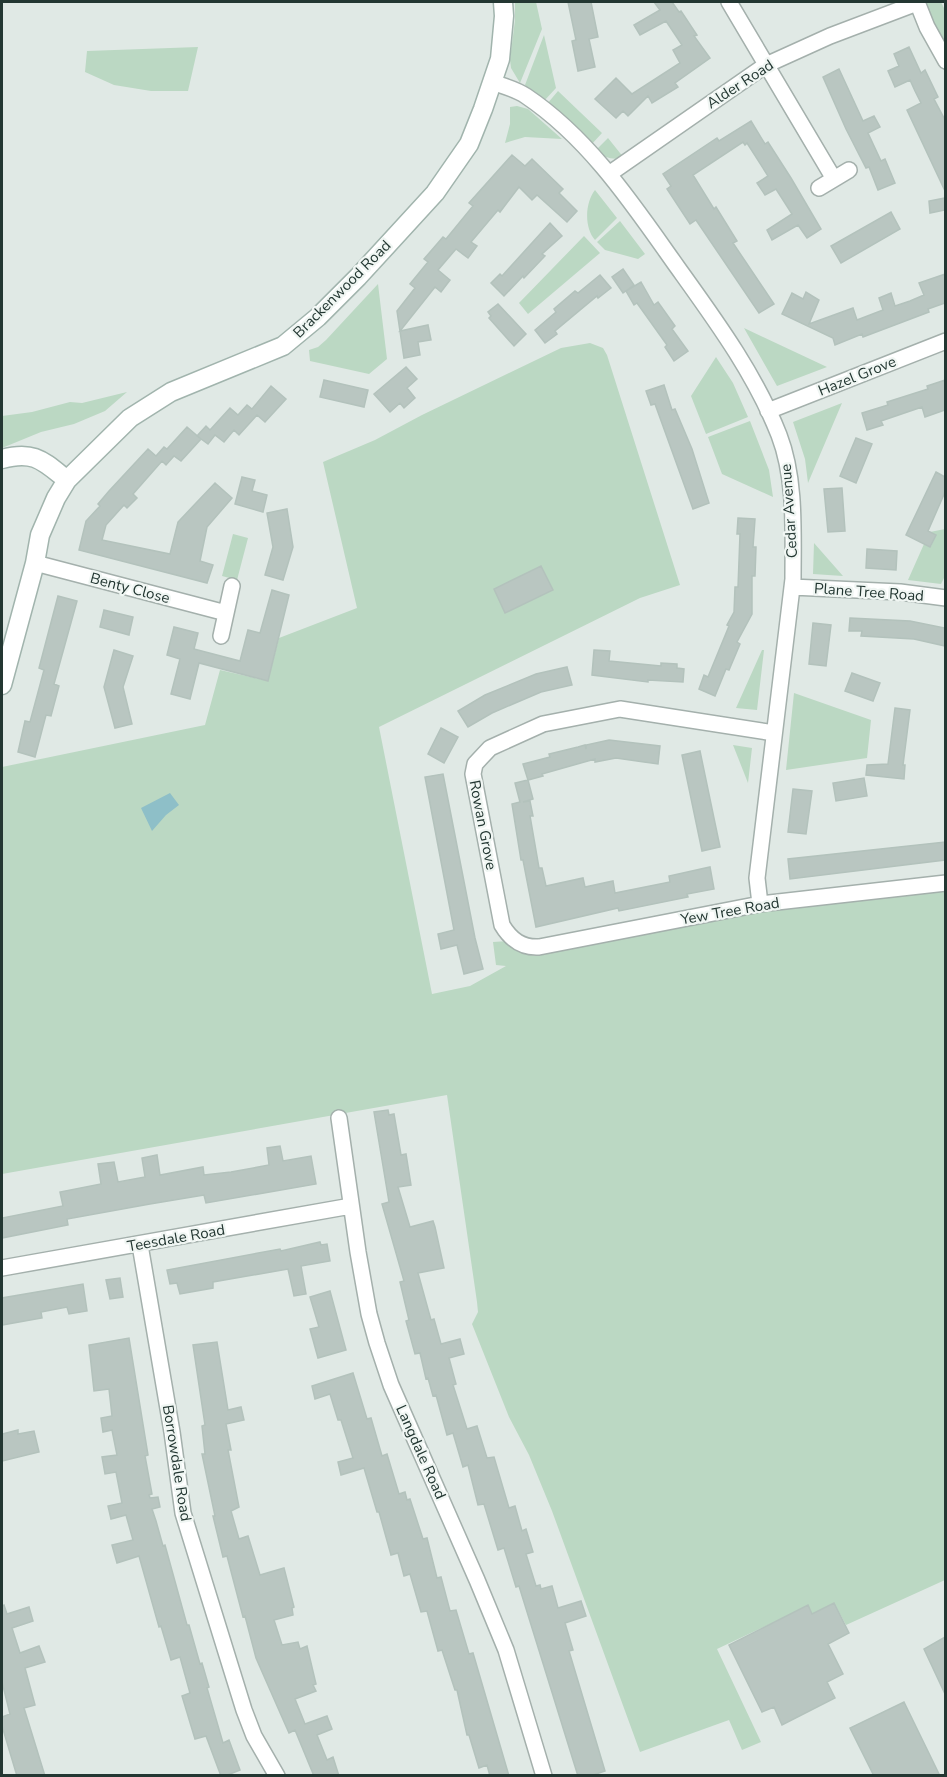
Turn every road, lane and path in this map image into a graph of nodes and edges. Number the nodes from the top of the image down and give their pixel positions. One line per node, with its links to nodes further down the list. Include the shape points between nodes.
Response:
1 (503, 2): 6 (street, Brackenwood Road, via 500,59)
2 (729, 2): 5 (street)
3 (917, 2): 4 (street); 5 (street, Alder Road)
4 (945, 61)
5 (766, 65): 8 (street, Alder Road); 9 (street)
6 (492, 82): 8 (street, Cedar Avenue, via 524,94 572,133); 14 (street, Brackenwood Road, via 469,144 435,193 318,317 283,346 171,392 130,418)
7 (849, 170): 9 (street)
8 (609, 174): 12 (street, Cedar Avenue, via 732,346)
9 (834, 179): 10 (street)
10 (819, 188)
11 (945, 341): 12 (street, Hazel Grove)
12 (768, 411): 17 (street, Cedar Avenue, via 779,436 789,485)
13 (2, 459): 14 (street, via 31,455)
14 (67, 480): 15 (street, Brackenwood Road, via 40,535)
15 (35, 563): 19 (street, Benty Close); 21 (street, Brackenwood Road)
16 (232, 586): 19 (street)
17 (792, 587): 18 (street, Plane Tree Road); 22 (street, Cedar Avenue)
18 (945, 598)
19 (226, 613): 20 (street)
20 (221, 636)
21 (2, 685)
22 (774, 733): 24 (street, Cedar Avenue, via 757,878); 25 (street, Rowan Grove, via 620,709 543,724 483,753 473,774 502,925)
23 (945, 884): 24 (street, Yew Tree Road)
24 (760, 904): 25 (street, Yew Tree Road, via 539,947 527,948)
25 (517, 942)
26 (339, 1118): 27 (street, Langdale Road)
27 (351, 1206): 28 (street, Teesdale Road); 31 (street, Langdale Road, via 369,1314 391,1385 506,1650)
28 (140, 1245): 29 (street, Teesdale Road); 30 (street, Borrowdale Road, via 183,1513 244,1710 254,1736)
29 (2, 1268)
30 (278, 1776)
31 (543, 1776)

